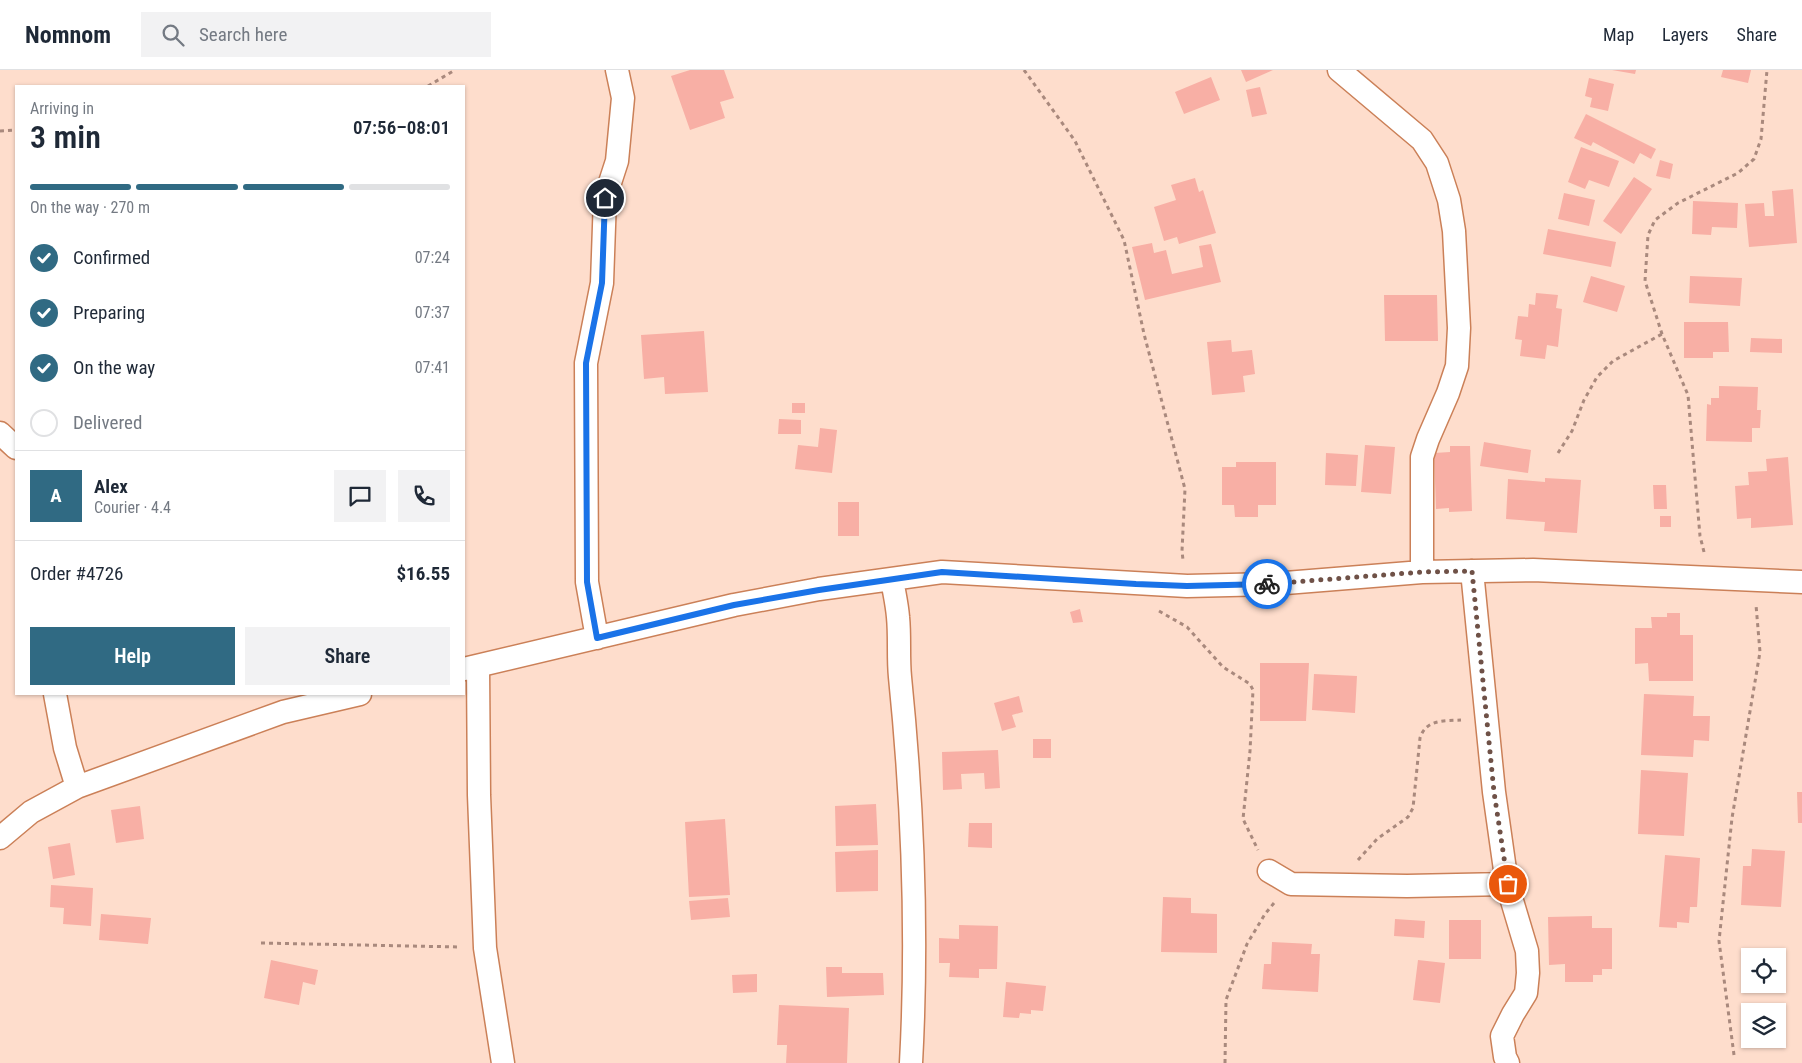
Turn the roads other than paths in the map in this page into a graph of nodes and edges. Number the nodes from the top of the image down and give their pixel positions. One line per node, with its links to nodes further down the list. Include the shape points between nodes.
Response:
1 (617, 70): 9 (street, via 623,98 617,161 605,198 602,283 586,363 587,582)
2 (1339, 70): 6 (street, via 1422,140 1437,163 1449,200 1454,231 1459,328 1456,366 1422,457)
3 (0, 433): 4 (street)
4 (15, 447)
5 (1472, 571): 6 (street); 8 (street, via 1533,570); 16 (street, via 1494,792)
6 (1422, 572): 7 (street, via 1273,584 1187,586 942,572)
7 (892, 579): 9 (street, via 734,605); 18 (street, via 898,616 898,663 913,838 915,996)
8 (1802, 582)
9 (597, 638): 10 (street)
10 (471, 668): 17 (street, via 485,948)
11 (55, 695): 13 (street, via 65,748)
12 (356, 695): 13 (street, via 283,712)
13 (77, 787): 14 (street, via 31,812)
14 (0, 838)
15 (1269, 871): 16 (street, via 1291,884)
16 (1508, 884): 19 (street, via 1527,951 1528,974 1526,993 1502,1036)
17 (503, 1063)
18 (911, 1063)
19 (1508, 1063)

